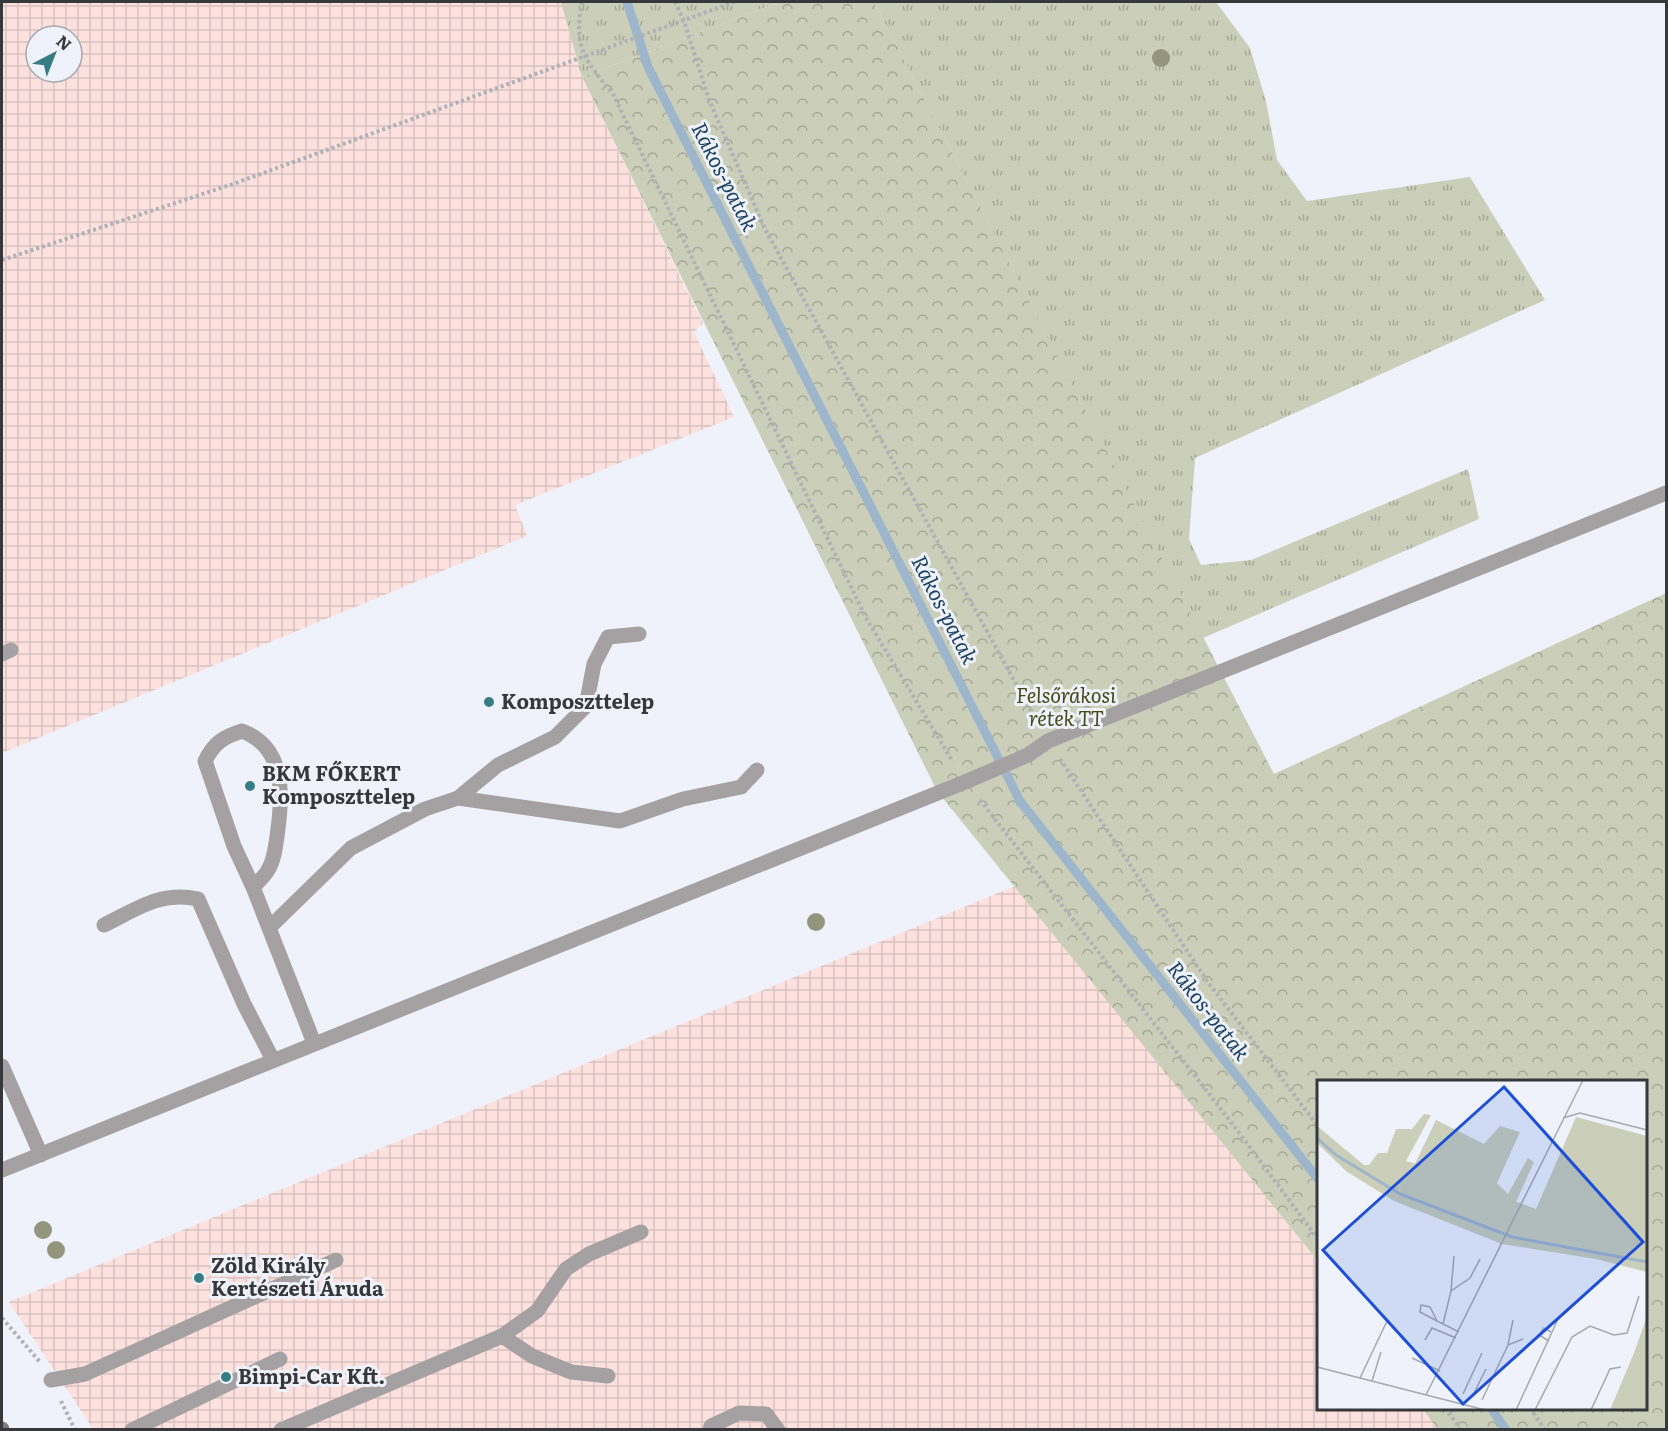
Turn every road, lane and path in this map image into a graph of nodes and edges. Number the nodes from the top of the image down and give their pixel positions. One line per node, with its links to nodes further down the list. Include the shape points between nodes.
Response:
1 (582, 2): 5 (path, via 579,19)
2 (675, 2): 4 (path)
3 (734, 2): 4 (path)
4 (684, 21): 5 (path); 9 (path, via 709,100 765,229)
5 (583, 57): 6 (path, via 233,184); 11 (path, via 613,94 866,618)
6 (2, 260)
7 (1666, 493): 9 (lane)
8 (639, 634): 12 (lane, via 608,637 594,664 586,706 555,737 498,765)
9 (1047, 741): 11 (lane, via 1028,755); 19 (path, via 1207,981)
10 (757, 770): 12 (lane, via 741,787 683,799 620,821)
11 (972, 779): 16 (lane); 23 (path)
12 (458, 798): 15 (lane, via 425,809 351,848)
13 (253, 887): 13 (lane, via 268,869 276,842 282,783 270,752 256,736 242,731 225,736 212,746 205,761 234,846); 15 (lane)
14 (104, 925): 17 (lane, via 150,902 178,895 198,899)
15 (269, 928): 16 (lane)
16 (314, 1043): 17 (lane)
17 (273, 1060): 20 (lane)
18 (2, 1066): 20 (lane)
19 (1317, 1125)
20 (41, 1155): 21 (lane)
21 (2, 1170)
22 (641, 1232): 25 (lane, via 589,1254 566,1269 537,1311)
23 (1317, 1238)
24 (336, 1260): 28 (lane, via 85,1374)
25 (502, 1336): 27 (lane, via 532,1356 571,1372); 32 (lane)
26 (280, 1359): 31 (lane)
27 (608, 1376)
28 (51, 1380)
29 (1446, 1410): 35 (path)
30 (1531, 1410): 36 (path)
31 (132, 1430)
32 (281, 1430)
33 (710, 1430): 34 (lane, via 740,1413 766,1414)
34 (778, 1430)
35 (1461, 1430)
36 (1545, 1430)

